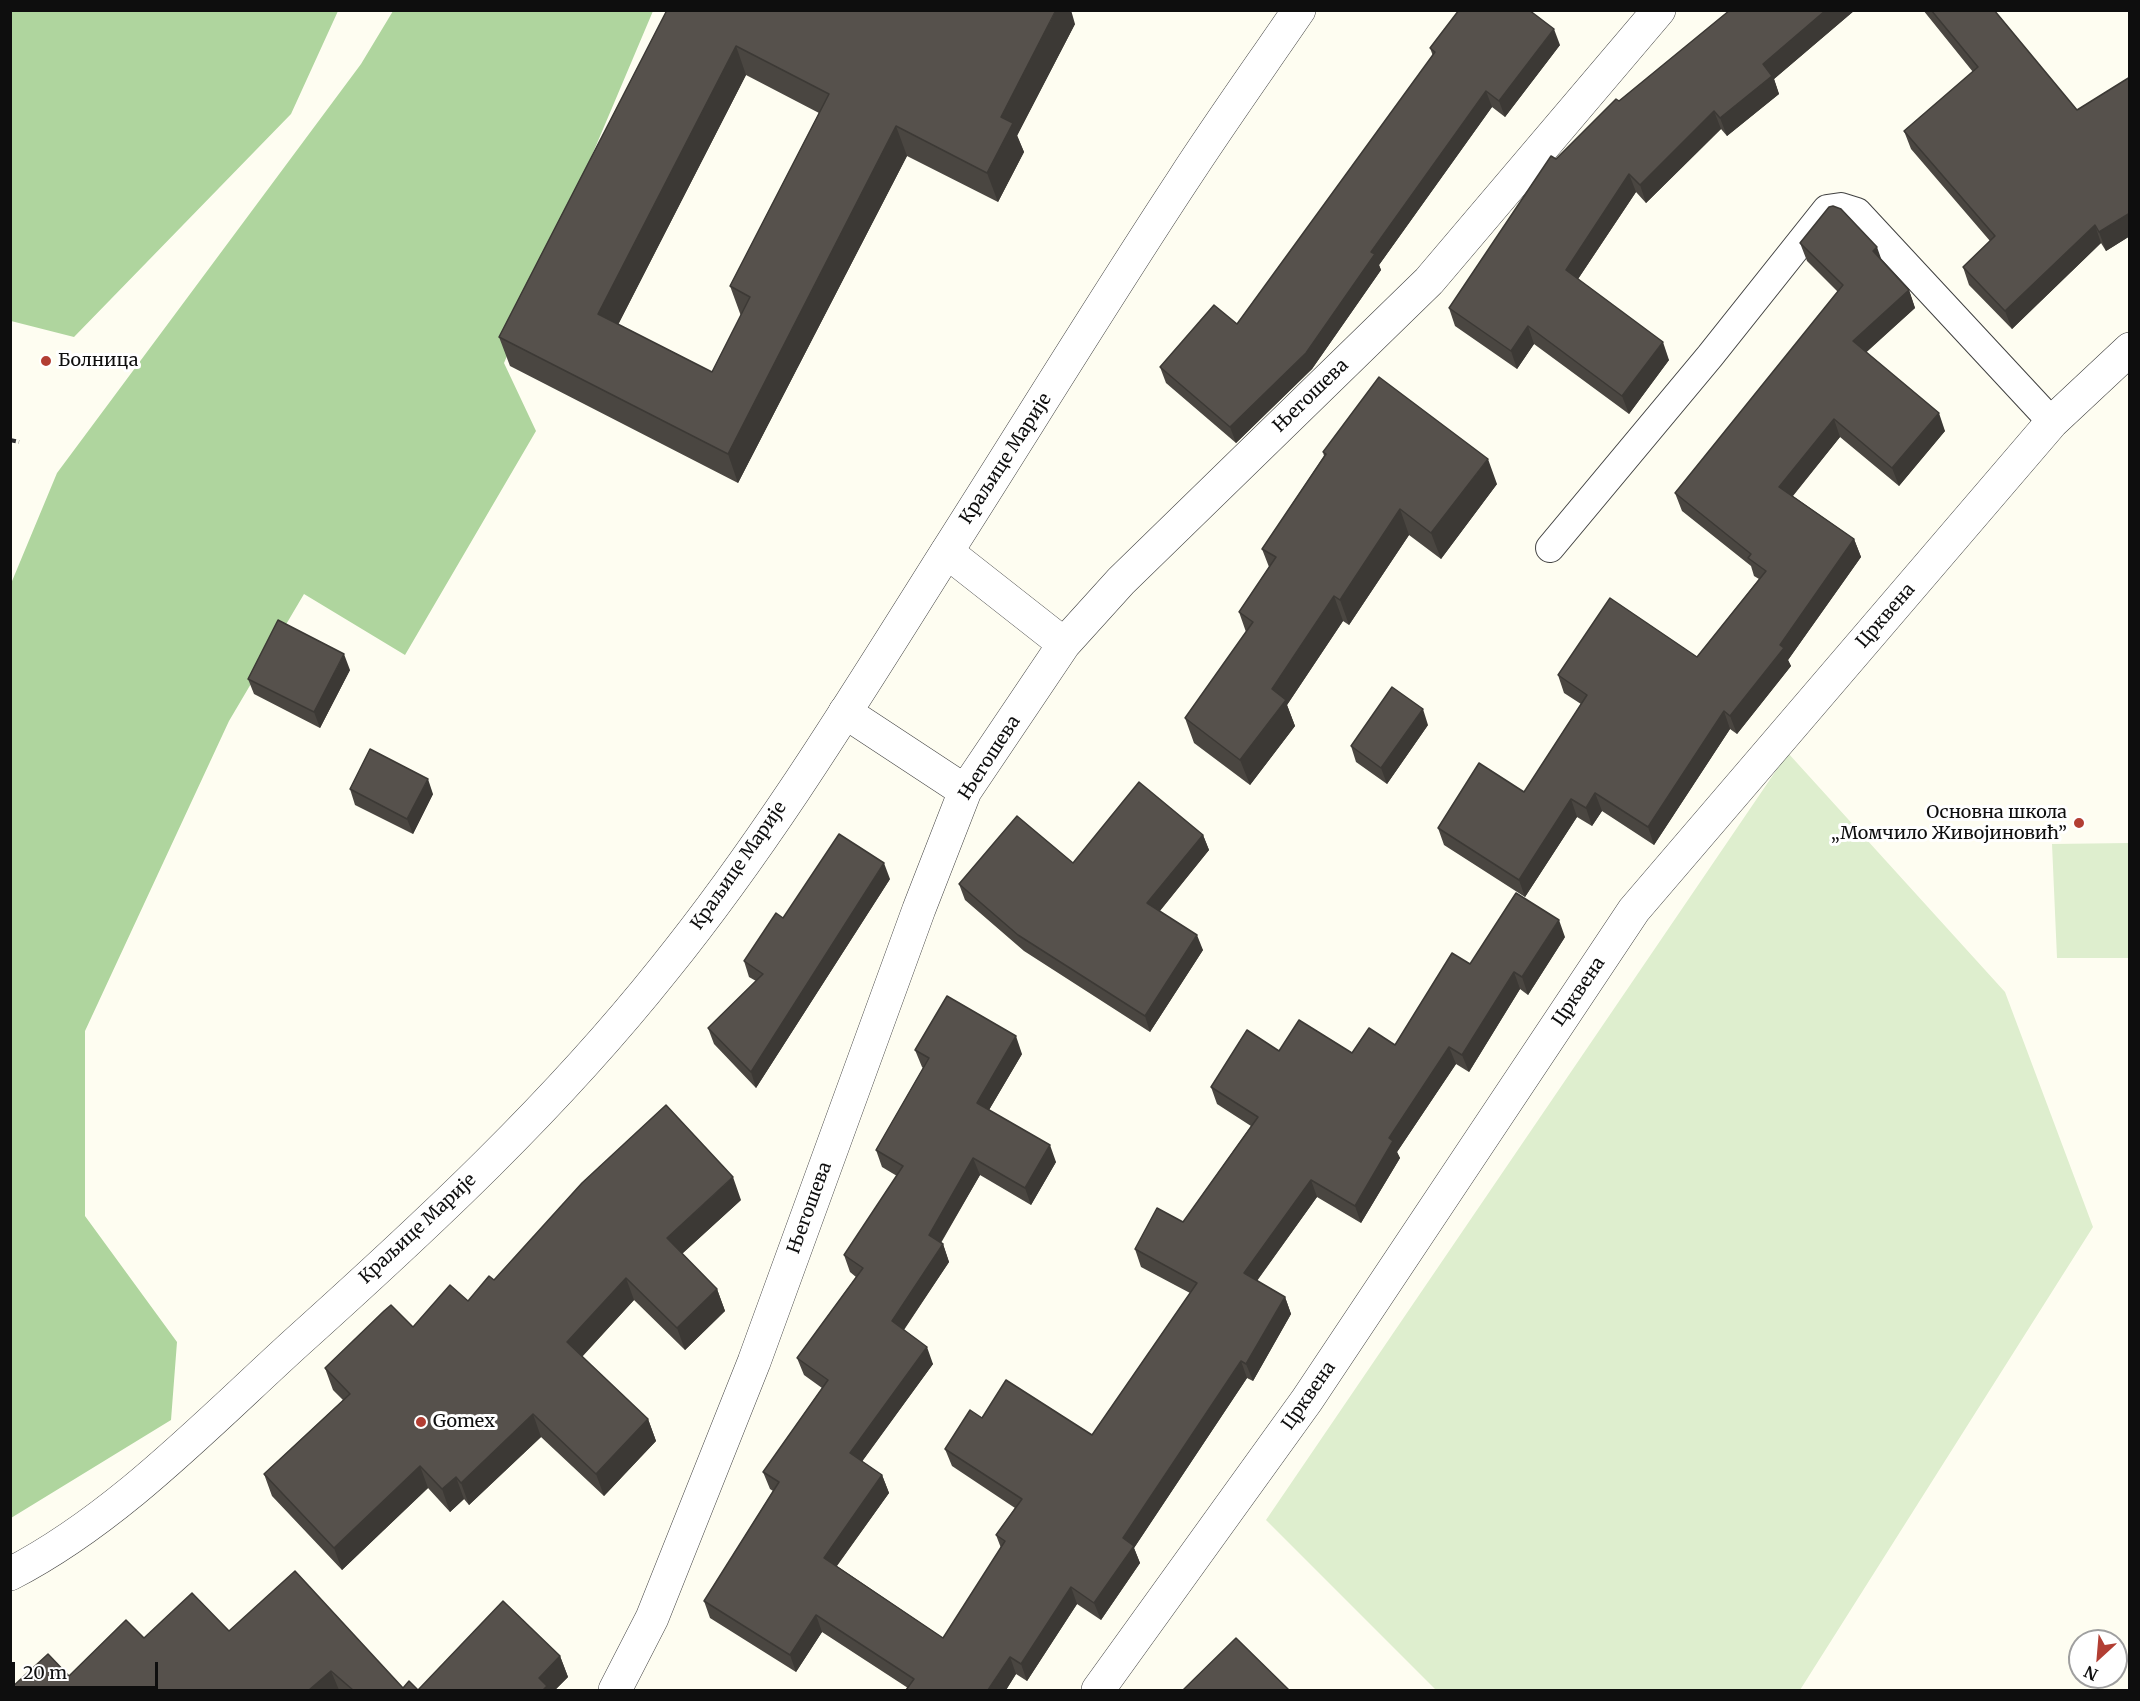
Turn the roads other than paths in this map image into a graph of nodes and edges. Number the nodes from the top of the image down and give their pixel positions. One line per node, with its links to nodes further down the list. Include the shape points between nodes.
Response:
1 (1299, 10): 6 (street, Краљице Марије, via 1182,180)
2 (1659, 10): 7 (street, Његошева, via 1429,281 1121,581)
3 (2130, 349): 4 (street, Црквена)
4 (2052, 422): 5 (lane, via 1857,212 1841,207 1827,209 1710,357); 12 (street, Црквена, via 1634,910 1307,1400)
5 (1550, 548)
6 (947, 552): 7 (street); 8 (street, Краљице Марије)
7 (1064, 644): 9 (street, Његошева)
8 (845, 712): 9 (street); 10 (street, Краљице Марије, via 666,967 540,1112 322,1319 140,1483 68,1538)
9 (964, 791): 11 (street, Његошева, via 754,1362 652,1618)
10 (10, 1574)
11 (615, 1690)
12 (1098, 1690)

